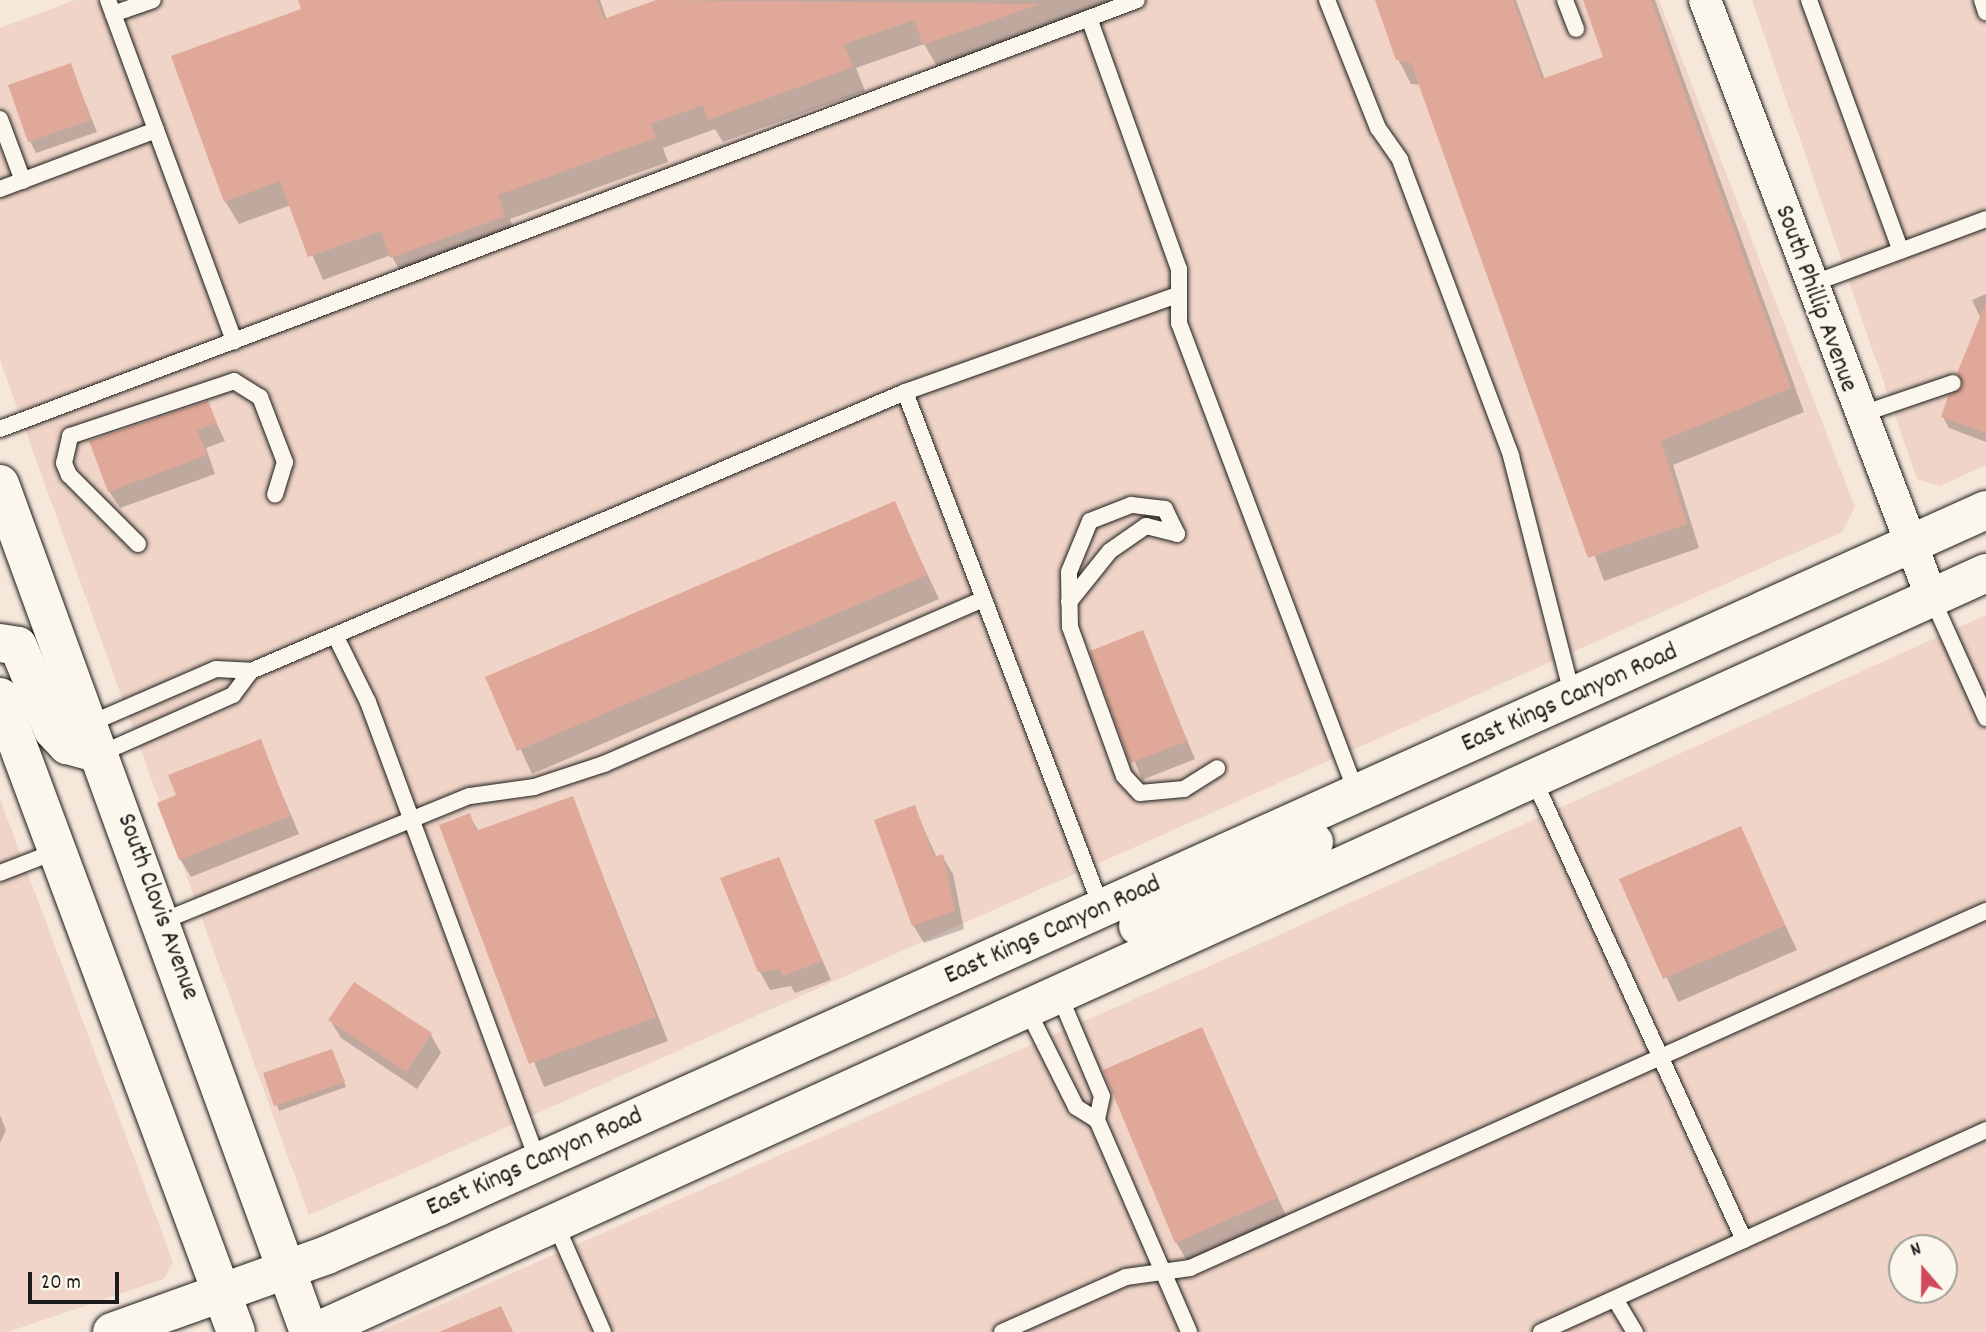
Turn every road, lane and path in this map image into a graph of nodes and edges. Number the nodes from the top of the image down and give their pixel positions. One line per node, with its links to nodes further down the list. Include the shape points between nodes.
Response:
1 (153, 0): 8 (lane)
2 (1138, 0): 10 (lane)
3 (1327, 0): 39 (lane, via 1378,128 1400,160 1511,456)
4 (1565, 0): 11 (lane)
5 (1705, 0): 18 (street, South Phillip Avenue)
6 (1809, 0): 17 (lane)
7 (1982, 0): 9 (lane)
8 (110, 7): 13 (lane)
9 (1986, 12)
10 (1089, 18): 19 (lane, via 1180,269); 20 (lane)
11 (1576, 29)
12 (0, 119): 14 (lane)
13 (156, 130): 14 (lane); 20 (lane)
14 (23, 181): 15 (lane)
15 (0, 189)
16 (1986, 219): 17 (lane)
17 (1901, 251): 18 (lane)
18 (1809, 285): 23 (street, South Phillip Avenue)
19 (1178, 295): 22 (lane); 44 (lane, via 1179,323)
20 (234, 341): 24 (lane)
21 (1953, 383): 23 (lane)
22 (905, 392): 33 (lane); 35 (lane)
23 (1859, 415): 30 (street, South Phillip Avenue)
24 (0, 429)
25 (0, 484): 28 (main road, South Clovis Avenue)
26 (275, 494): 29 (lane, via 285,463 260,397 234,381 70,436 64,463 69,475)
27 (1986, 510): 30 (main road, East Kings Canyon Road)
28 (14, 544): 41 (main road, South Clovis Avenue)
29 (138, 544)
30 (1909, 546): 32 (street, South Phillip Avenue); 39 (main road, East Kings Canyon Road)
31 (1986, 573): 32 (main road, East Kings Canyon Road)
32 (1931, 596): 40 (lane); 43 (main road, East Kings Canyon Road)
33 (984, 599): 45 (lane, via 604,764 534,787 470,796); 48 (lane)
34 (1069, 603): 34 (lane, via 1069,572 1090,521 1131,505 1165,509 1177,534 1146,526 1110,551); 42 (lane, via 1080,662 1124,776 1140,793 1157,793 1184,789)
35 (336, 637): 37 (lane); 45 (lane, via 368,702)
36 (0, 643): 41 (main road, via 18,646 53,730 68,745)
37 (251, 671): 41 (lane, via 216,669); 41 (lane, via 233,695)
38 (0, 697): 46 (main road)
39 (1573, 697): 44 (main road, East Kings Canyon Road)
40 (1986, 718)
41 (94, 739): 50 (main road, South Clovis Avenue)
42 (1217, 768)
43 (1532, 776): 51 (main road, East Kings Canyon Road); 52 (lane)
44 (1357, 794): 48 (main road, East Kings Canyon Road); 51 (main road, via 1337,831 1069,959)
45 (411, 819): 50 (lane); 55 (lane)
46 (57, 851): 47 (lane); 60 (main road)
47 (0, 873)
48 (1102, 909): 55 (main road, East Kings Canyon Road)
49 (1986, 911): 52 (lane)
50 (163, 921): 58 (main road, South Clovis Avenue)
51 (1042, 998): 53 (lane, via 1076,1107); 53 (lane, via 1102,1096); 56 (main road, East Kings Canyon Road)
52 (1660, 1057): 57 (lane); 59 (lane, via 1190,1268)
53 (1097, 1120): 59 (lane)
54 (1986, 1130): 57 (lane)
55 (538, 1162): 58 (main road, East Kings Canyon Road)
56 (556, 1225): 65 (main road, East Kings Canyon Road); 66 (lane)
57 (1744, 1240): 61 (lane)
58 (289, 1269): 60 (main road, East Kings Canyon Road); 64 (main road, South Clovis Avenue)
59 (1163, 1271): 67 (lane, via 1126,1277); 68 (lane)
60 (222, 1294): 62 (main road, East Kings Canyon Road); 63 (main road)
61 (1615, 1299): 69 (lane); 70 (lane)
62 (112, 1332)
63 (236, 1332)
64 (309, 1332)
65 (315, 1332)
66 (603, 1332)
67 (1002, 1332)
68 (1189, 1332)
69 (1541, 1332)
70 (1635, 1332)

